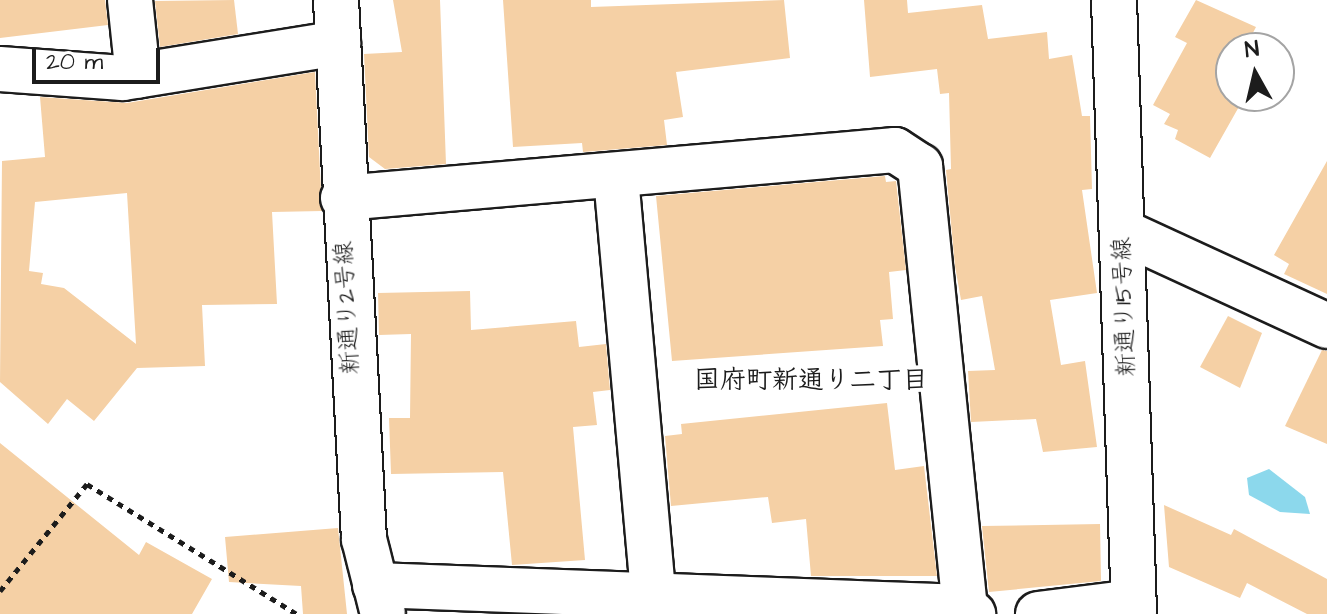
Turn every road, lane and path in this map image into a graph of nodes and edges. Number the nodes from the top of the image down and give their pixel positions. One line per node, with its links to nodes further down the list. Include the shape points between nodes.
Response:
1 (130, 0): 6 (street)
2 (336, 0): 4 (street, 新通り2号線)
3 (1114, 0): 9 (street, 新通り15号線)
4 (338, 43): 6 (street); 8 (street, 新通り2号線)
5 (0, 69): 6 (street)
6 (138, 76)
7 (616, 177): 8 (street); 13 (street); 16 (street, via 895,150 920,166)
8 (343, 198): 12 (street, 新通り2号線, via 364,539)
9 (1123, 232): 10 (street); 14 (street, 新通り15号線)
10 (1327, 326)
11 (0, 591): 17 (path, via 87,484)
12 (379, 599): 13 (street)
13 (654, 600): 15 (street)
14 (1134, 608): 18 (street)
15 (780, 610): 16 (street)
16 (969, 610)
17 (297, 614)
18 (1038, 614)

